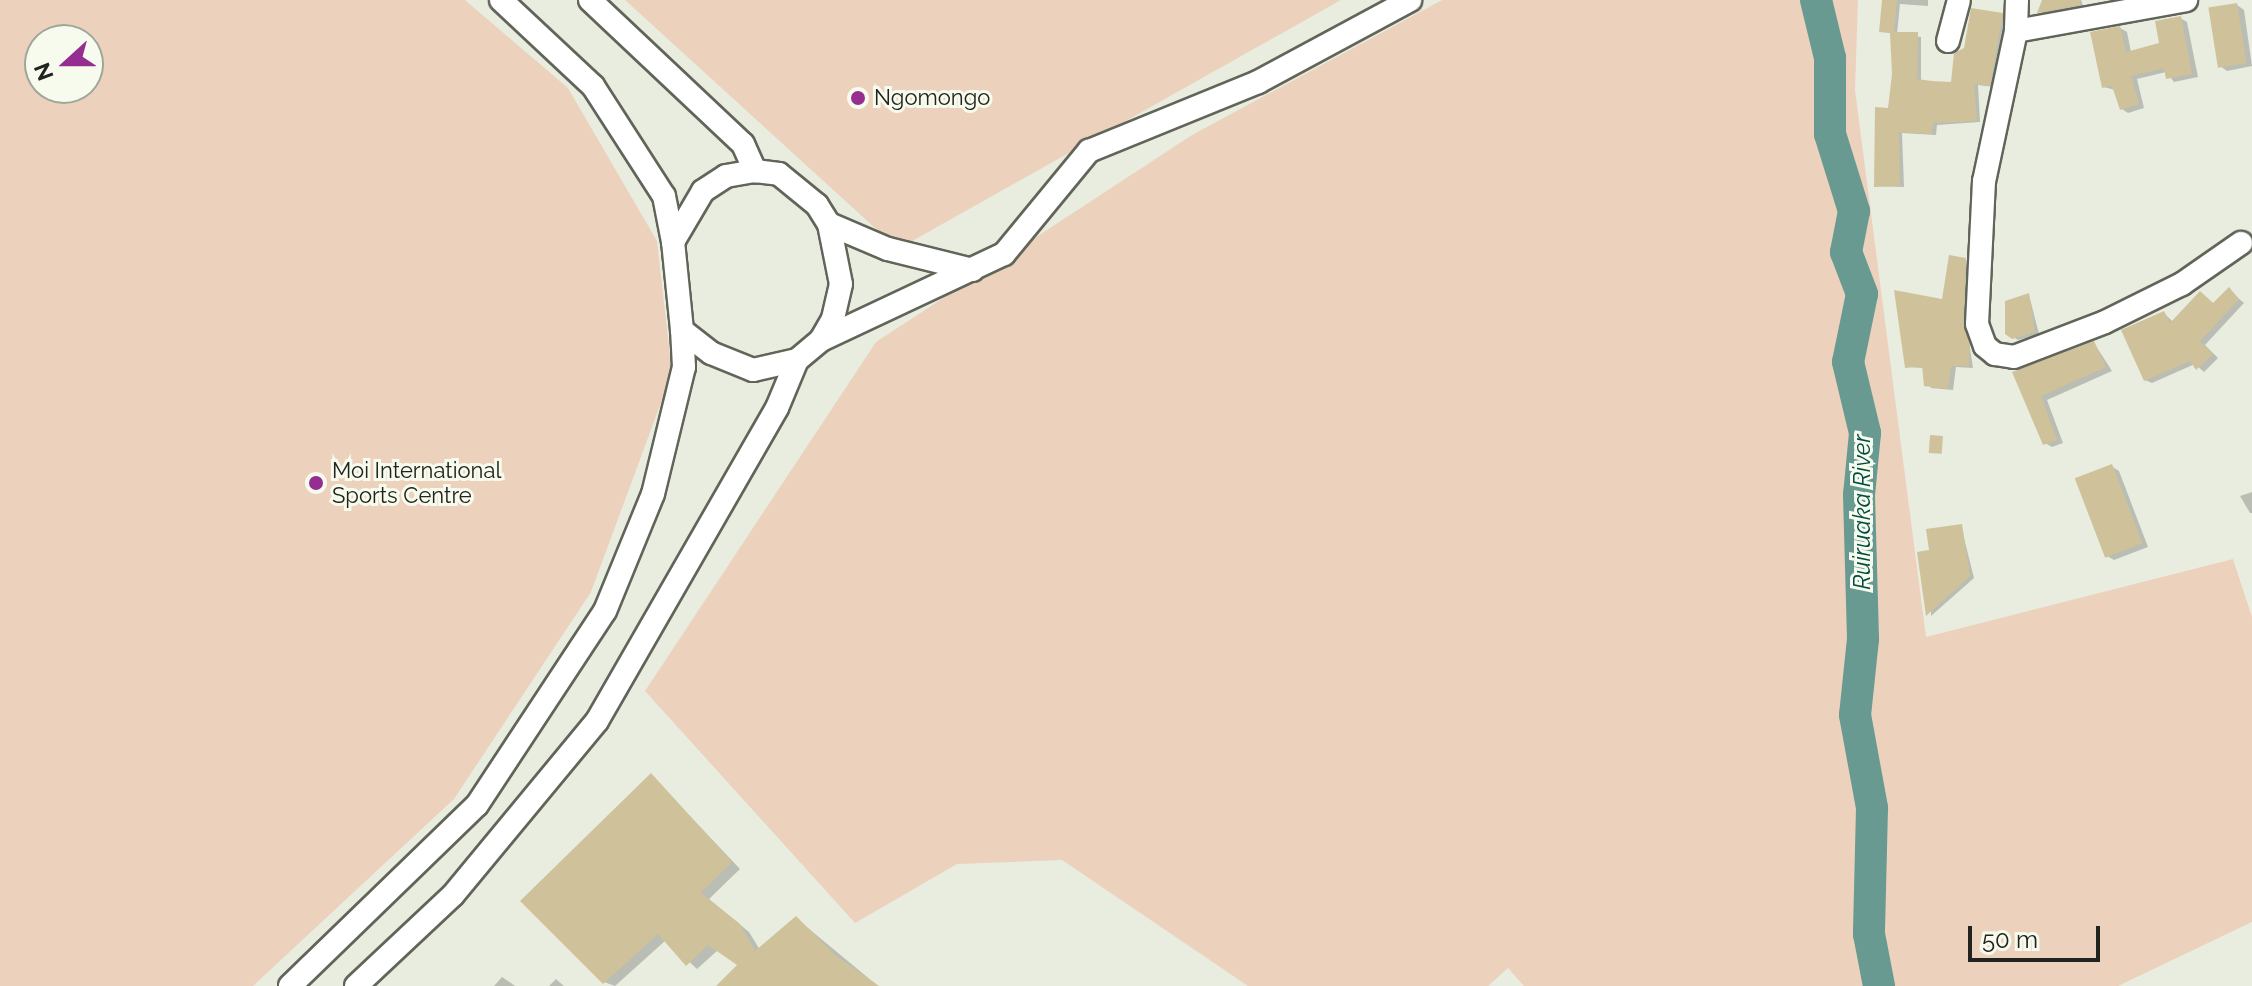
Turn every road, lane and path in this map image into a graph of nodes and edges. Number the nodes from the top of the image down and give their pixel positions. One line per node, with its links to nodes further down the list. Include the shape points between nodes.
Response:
1 (501, 0): 11 (street, via 593,86 664,196)
2 (590, 0): 9 (street, via 743,144)
3 (1410, 0): 13 (street, via 1258,82 1089,151 1015,243)
4 (1959, 0): 8 (street)
5 (2017, 0): 7 (street)
6 (2186, 0): 7 (street)
7 (2016, 31): 12 (street, via 1984,181 1977,324 1985,346 2014,357 2105,322 2182,284)
8 (1948, 41)
9 (755, 171): 10 (street, via 779,174 803,188); 11 (street, via 726,176 703,191)
10 (829, 224): 13 (street, via 888,249); 15 (street, via 841,284 833,319)
11 (673, 242): 14 (street)
12 (2241, 243)
13 (972, 270): 15 (street)
14 (682, 330): 16 (street, via 711,353 753,370); 17 (street, via 684,367 653,494 605,611 477,805)
15 (821, 340): 16 (street)
16 (797, 360): 18 (street, via 777,408 597,721 453,895)
17 (290, 986)
18 (356, 986)

